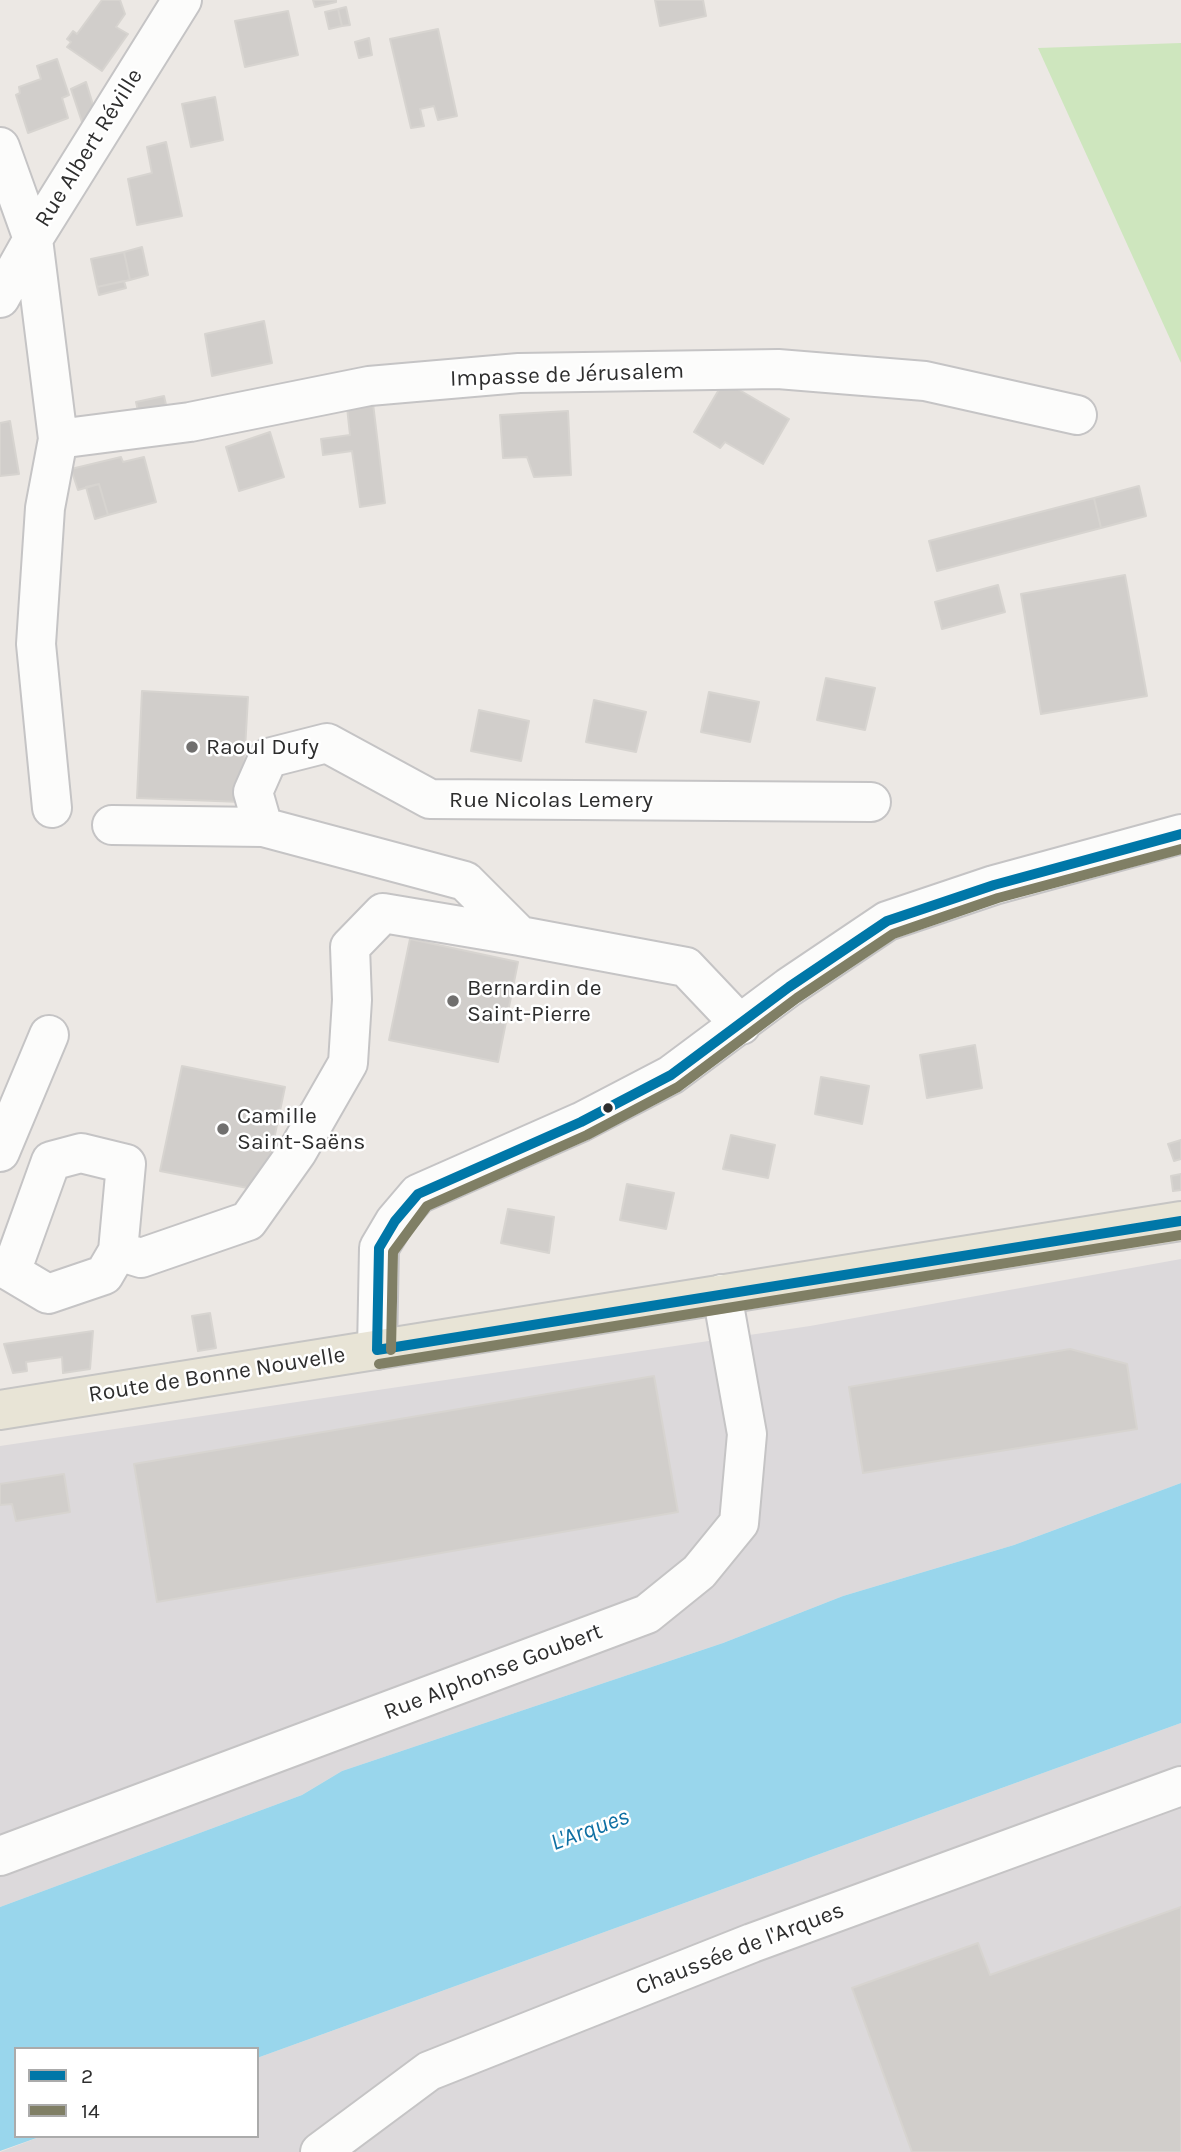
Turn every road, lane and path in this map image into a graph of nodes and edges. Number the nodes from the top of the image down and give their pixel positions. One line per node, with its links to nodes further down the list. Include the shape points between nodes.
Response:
1 (182, 0): 3 (street, Rue Albert Réville)
2 (0, 147): 3 (street)
3 (33, 239): 4 (street, Rue Albert Réville); 6 (street)
4 (0, 298)
5 (1077, 415): 6 (street, Impasse de Jérusalem, via 925,381 778,369 519,373 369,386 190,422)
6 (58, 439): 8 (street, via 45,508 36,644)
7 (871, 802): 10 (street, Rue Nicolas Lemery, via 430,799 327,743 268,758 253,792)
8 (52, 808)
9 (112, 825): 10 (street)
10 (263, 827): 12 (street, via 465,881)
11 (1181, 834): 13 (street, via 994,885 887,921)
12 (520, 936): 13 (street, via 686,967); 17 (street, via 383,913 350,947 348,1063 297,1152 248,1221 141,1258)
13 (741, 1025): 19 (street, via 671,1075 418,1194 379,1248)
14 (49, 1035): 15 (street)
15 (0, 1152)
16 (1181, 1221): 18 (main road, Route de Bonne Nouvelle)
17 (118, 1251)
18 (722, 1294): 19 (main road, Route de Bonne Nouvelle); 22 (street, Rue Alphonse Goubert, via 747,1434 739,1523 699,1572 648,1614)
19 (377, 1350): 20 (main road, Route de Bonne Nouvelle)
20 (0, 1410)
21 (1181, 1786): 23 (street, Chaussée de l'Arques, via 752,1943 429,2071)
22 (0, 1856)
23 (320, 2152)

